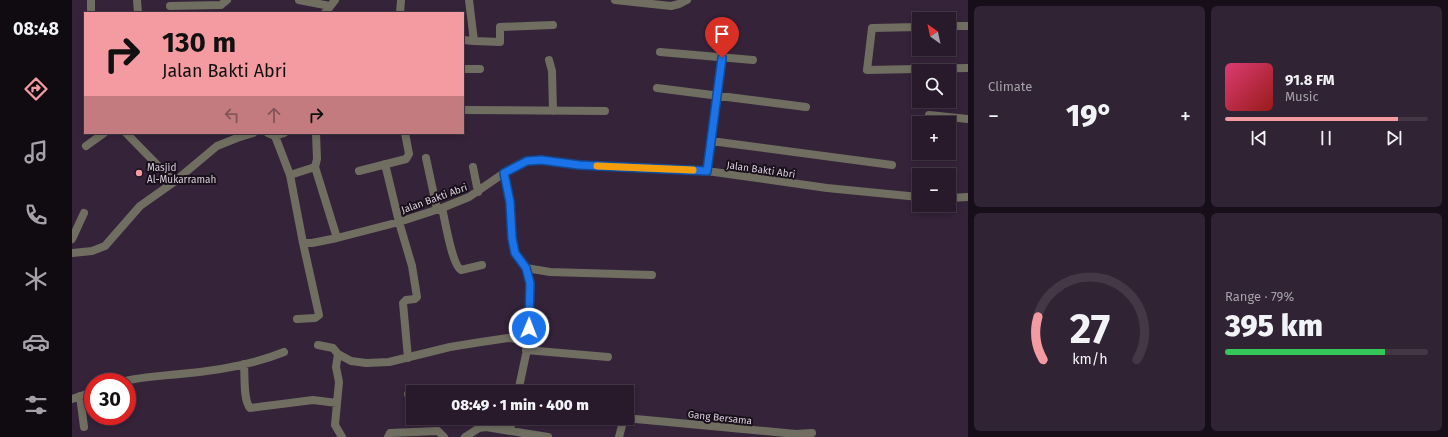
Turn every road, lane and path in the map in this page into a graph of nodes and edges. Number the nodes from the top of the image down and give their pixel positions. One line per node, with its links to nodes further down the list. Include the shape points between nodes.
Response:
1 (91, 0): 11 (street)
2 (137, 0): 12 (street)
3 (226, 0): 10 (street, via 221,5)
4 (299, 0): 9 (street)
5 (401, 0): 14 (street)
6 (469, 0): 20 (street)
7 (615, 0): 8 (street, via 671,6)
8 (688, 0)
9 (332, 3): 13 (street)
10 (170, 6)
11 (91, 12)
12 (138, 12)
13 (325, 12)
14 (400, 12)
15 (553, 25): 20 (street, via 500,27 500,42)
16 (956, 26): 17 (street)
17 (968, 26)
18 (912, 27): 25 (street, via 872,28 867,70)
19 (464, 40): 20 (street)
20 (474, 41)
21 (660, 52): 22 (street)
22 (722, 58): 24 (street); 29 (street)
23 (549, 60): 32 (street, via 552,70)
24 (753, 60)
25 (968, 68)
26 (464, 69): 27 (street)
27 (480, 69)
28 (658, 88): 29 (street)
29 (717, 96): 30 (street); 42 (street)
30 (806, 108)
31 (464, 110): 32 (street)
32 (553, 111): 33 (street)
33 (605, 111)
34 (929, 115): 35 (street)
35 (968, 119)
36 (103, 134): 43 (street)
37 (127, 134): 53 (street)
38 (250, 134): 53 (street, via 217,146)
39 (270, 134): 52 (street)
40 (316, 134): 47 (street)
41 (405, 134): 45 (street, via 408,157)
42 (711, 141): 46 (street); 50 (street)
43 (86, 146)
44 (426, 158): 58 (street)
45 (385, 164): 49 (street); 60 (street)
46 (892, 165)
47 (315, 167): 52 (street); 61 (street)
48 (473, 167): 54 (street)
49 (359, 171)
50 (707, 171): 51 (street, Jalan Bakti Abri, via 579,165 541,160 527,161); 55 (street, Jalan Bakti Abri, via 827,188)
51 (504, 173): 54 (street, Jalan Bakti Abri); 66 (street, via 515,253)
52 (290, 175): 63 (street)
53 (174, 182): 64 (street, via 140,206 105,246 92,251)
54 (478, 192): 58 (street, Jalan Bakti Abri)
55 (912, 195)
56 (956, 198): 57 (street)
57 (968, 198)
58 (440, 208): 60 (street, Jalan Bakti Abri); 65 (street, via 458,268 461,270)
59 (84, 213): 62 (street)
60 (399, 222): 61 (street, Jalan Bakti Abri); 75 (street, via 412,266 417,297 403,303)
61 (337, 238): 63 (street, Jalan Bakti Abri)
62 (72, 239)
63 (303, 243): 68 (street, via 318,315 315,318)
64 (72, 252)
65 (482, 265)
66 (526, 268): 67 (street, via 550,272); 69 (street, via 530,283)
67 (652, 275)
68 (297, 319)
69 (529, 340): 71 (street); 75 (street, via 508,338 481,342)
70 (318, 345): 73 (street, via 333,348)
71 (526, 350): 74 (street); 78 (street)
72 (284, 352): 76 (street)
73 (338, 354): 75 (street, via 351,361 366,363); 80 (street)
74 (608, 357)
75 (408, 358)
76 (244, 364): 77 (street, via 210,371); 80 (street, via 246,398 250,408 313,400)
77 (136, 379)
78 (519, 385)
79 (76, 397): 84 (street)
80 (337, 403): 88 (street, via 335,425)
81 (634, 419): 87 (street, Gang Bersama)
82 (511, 425): 85 (street)
83 (623, 425): 93 (street)
84 (84, 427)
85 (510, 431): 91 (street, via 483,427); 92 (street)
86 (812, 433): 87 (street, Gang Bersama)
87 (796, 436)
88 (342, 437)
89 (388, 437): 90 (street, via 390,433 438,431)
90 (444, 437)
91 (465, 437)
92 (548, 437)
93 (619, 437)

